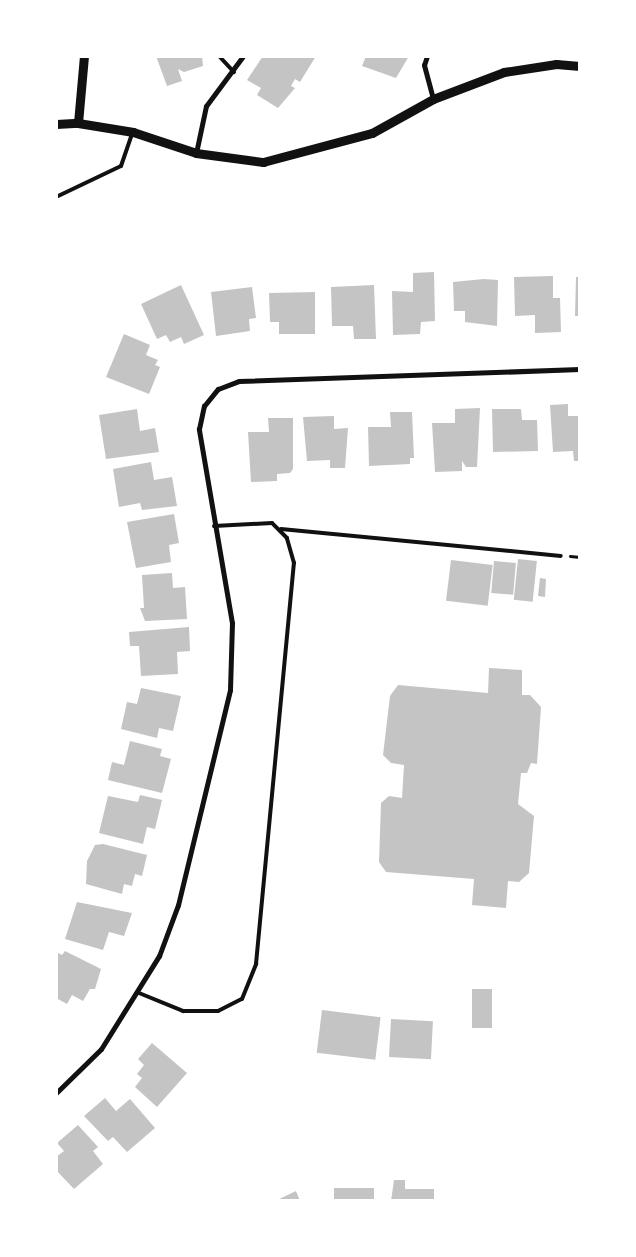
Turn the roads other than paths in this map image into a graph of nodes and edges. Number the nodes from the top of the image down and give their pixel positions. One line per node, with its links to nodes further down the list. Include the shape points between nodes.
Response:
1 (84, 56): 8 (street)
2 (219, 56): 6 (lane)
3 (243, 56): 6 (street)
4 (427, 56): 7 (street, via 424,65)
5 (580, 66): 7 (street, via 556,64 504,72)
6 (234, 72): 11 (street, via 206,106)
7 (432, 100): 11 (street, via 372,133 316,151 263,162)
8 (78, 123): 9 (street); 10 (street)
9 (56, 124)
10 (133, 132): 11 (street); 12 (lane, via 121,166)
11 (196, 153)
12 (56, 196)
13 (580, 369): 14 (street, via 239,381 218,389 204,406 199,429)
14 (214, 526): 15 (lane, via 263,521); 17 (street, via 232,623 230,690 178,905)
15 (281, 530): 16 (lane); 17 (lane, via 294,563 253,977 242,999 210,1012 177,1009)
16 (561, 556)
17 (139, 993): 18 (street, via 101,1049)
18 (56, 1093)

